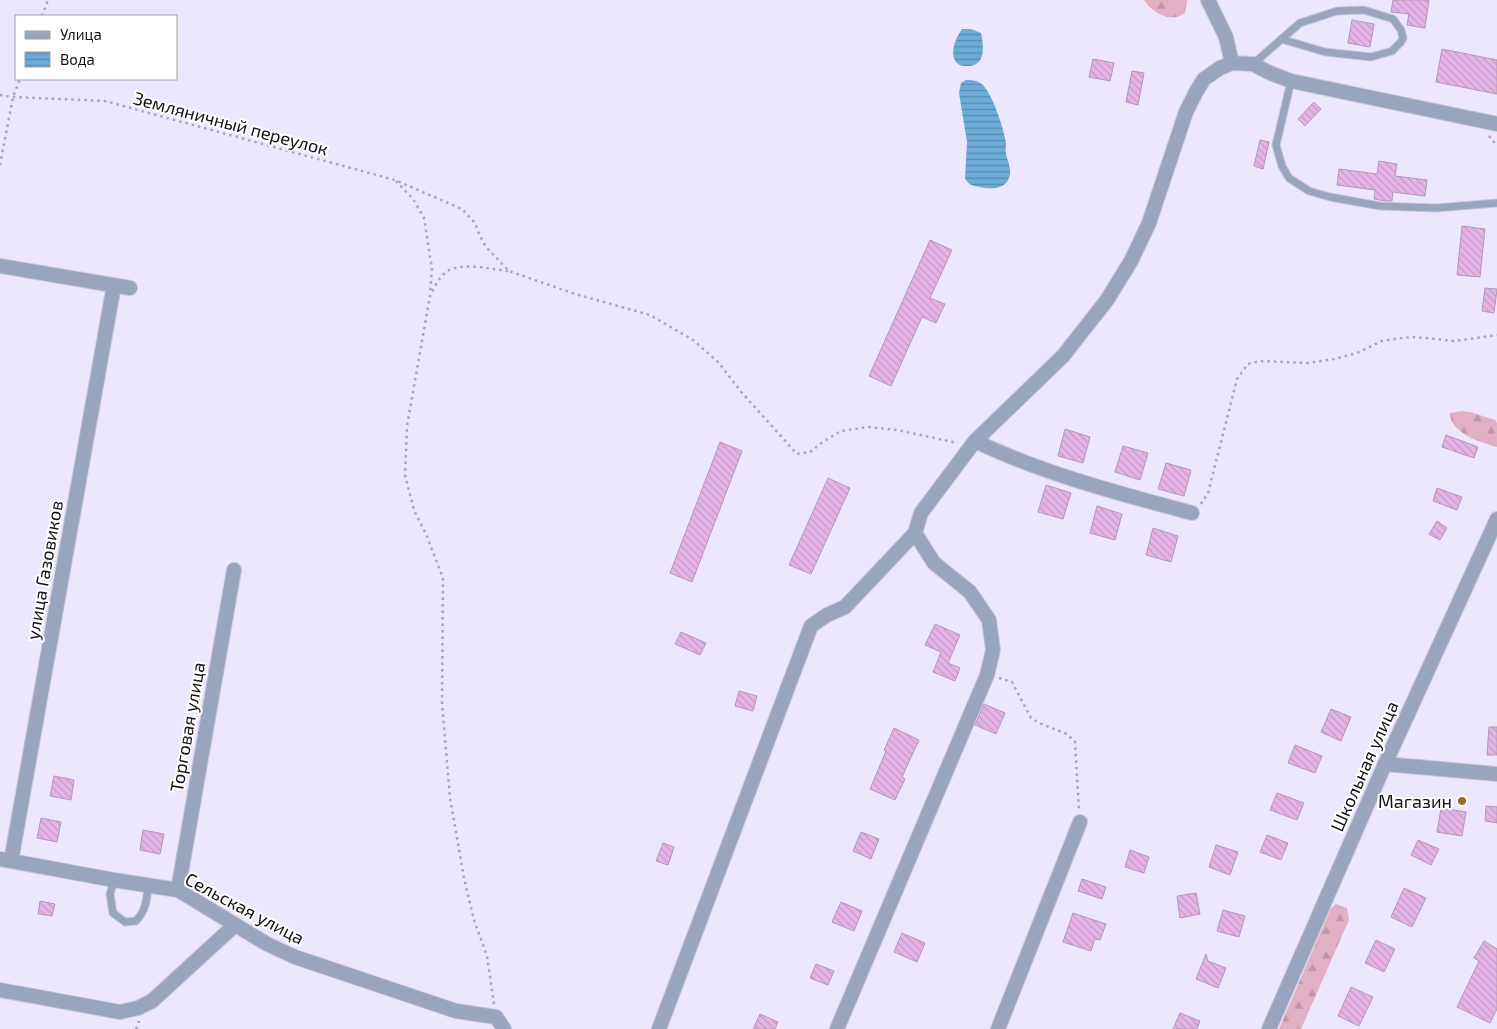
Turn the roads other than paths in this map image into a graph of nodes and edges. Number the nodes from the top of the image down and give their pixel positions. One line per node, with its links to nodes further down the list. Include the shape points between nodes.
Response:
1 (1209, 1): 3 (street, via 1226,37)
2 (1281, 39): 2 (lane, via 1300,23 1337,11 1364,10 1393,19 1403,38 1392,51 1371,57 1325,52); 4 (lane)
3 (1232, 64): 4 (street); 11 (street, via 1204,79 1196,92 1186,112 1149,224 1131,261 1106,300 1063,356)
4 (1253, 64): 5 (street)
5 (1291, 81): 6 (street); 7 (lane, via 1276,145 1289,178 1309,191 1380,206 1436,208)
6 (1497, 124)
7 (1497, 203)
8 (0, 266): 9 (street)
9 (114, 285): 10 (street); 19 (street, улица Газовиков)
10 (130, 288)
11 (975, 441): 12 (street, via 1072,480); 14 (street, via 921,513)
12 (1192, 513)
13 (1497, 519): 16 (street, Школьная улица)
14 (915, 533): 26 (street, via 845,607 812,626); 27 (street, via 934,564 970,592 989,620 994,650 987,675)
15 (234, 570): 22 (street, Торговая улица)
16 (1384, 764): 17 (street); 29 (street, Школьная улица)
17 (1497, 774)
18 (1080, 822): 28 (street)
19 (6, 860): 20 (street, Сельская улица)
20 (114, 880): 21 (street, Сельская улица); 21 (lane, via 110,894 113,913 125,922 136,921 142,914 147,903)
21 (148, 886): 22 (street, Сельская улица)
22 (178, 890): 23 (street, Сельская улица)
23 (235, 925): 24 (street, via 152,1001 138,1008 120,1012); 25 (street, Сельская улица, via 295,957)
24 (0, 990)
25 (500, 1023)
26 (659, 1029)
27 (837, 1029)
28 (998, 1029)
29 (1269, 1029)

